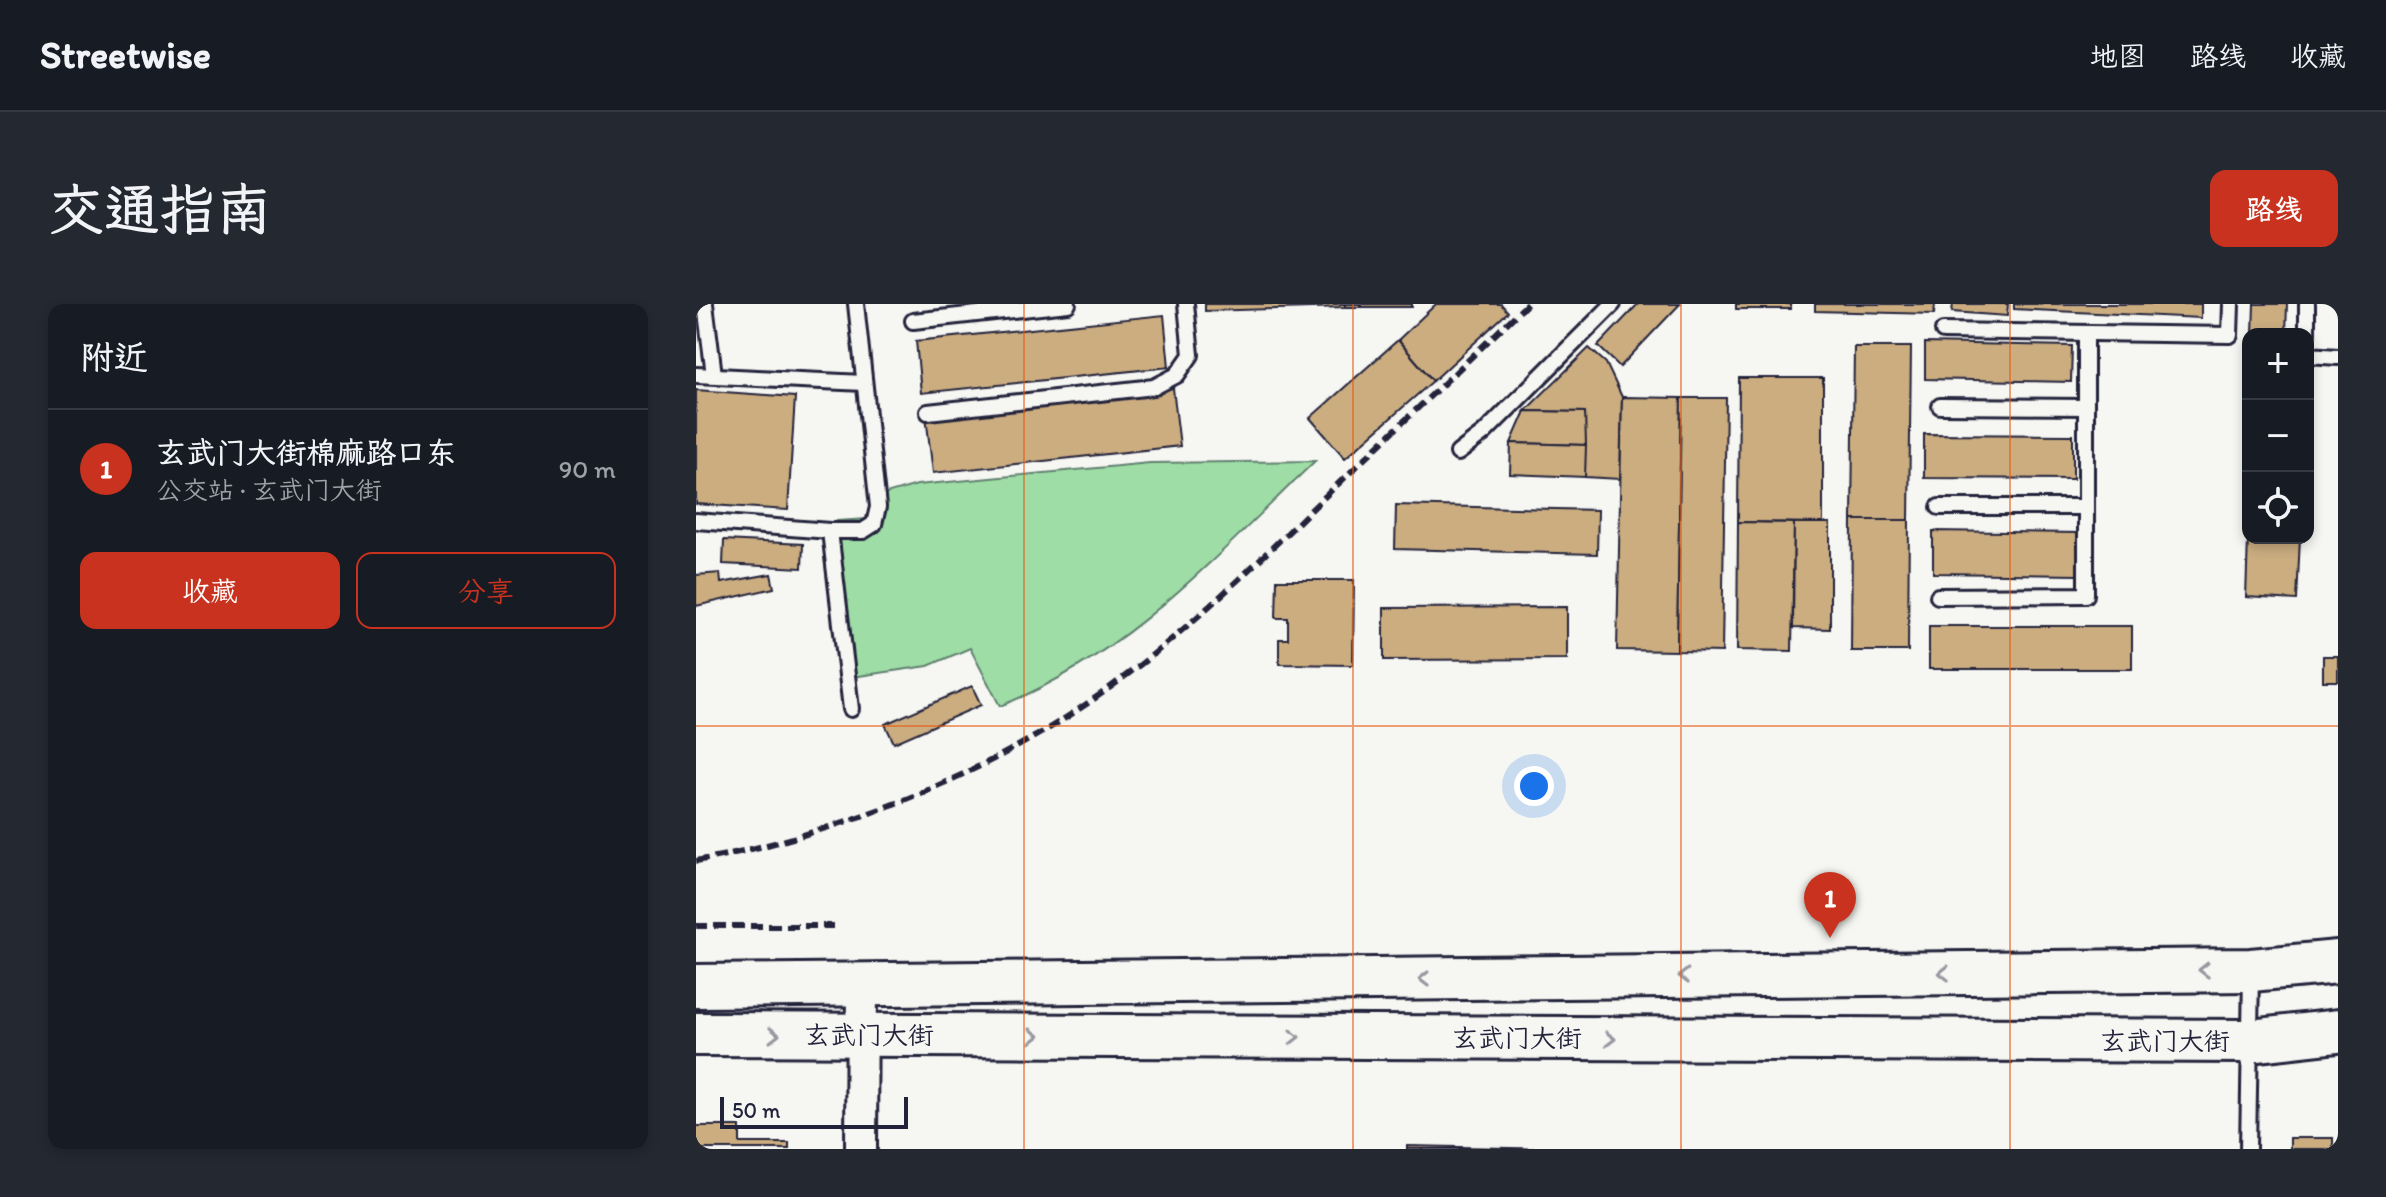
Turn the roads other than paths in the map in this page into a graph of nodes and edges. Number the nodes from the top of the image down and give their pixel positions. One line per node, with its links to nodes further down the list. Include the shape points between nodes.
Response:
1 (705, 304): 15 (lane)
2 (856, 304): 16 (lane)
3 (1068, 304): 8 (lane)
4 (1186, 304): 19 (lane, via 1191,355 1177,375 1154,387)
5 (1613, 304): 20 (lane)
6 (2231, 304): 11 (lane, via 2230,335)
7 (2307, 304): 9 (lane)
8 (913, 321)
9 (2307, 328)
10 (1943, 331): 11 (lane)
11 (2086, 333): 18 (lane)
12 (2314, 355): 13 (lane)
13 (2338, 357)
14 (696, 375): 15 (lane)
15 (714, 375): 16 (lane)
16 (864, 383): 24 (lane, via 878,507 874,524 863,531)
17 (1940, 406): 18 (lane)
18 (2086, 407): 22 (lane)
19 (928, 412)
20 (1458, 453)
21 (1939, 507): 22 (lane)
22 (2086, 507): 25 (lane, via 2086,595)
23 (696, 521): 24 (lane)
24 (830, 531): 26 (lane)
25 (1938, 596)
26 (851, 709)
27 (2338, 962): 28 (main road, 玄武门大街)
28 (2251, 970): 29 (main road, 玄武门大街, one-way to 29); 34 (lane)
29 (862, 985): 30 (main road, 玄武门大街); 33 (street)
30 (696, 986)
31 (2338, 1031): 34 (main road, 玄武门大街)
32 (696, 1034): 33 (main road, 玄武门大街, one-way to 33)
33 (861, 1036): 34 (main road, 玄武门大街, one-way to 34); 35 (street)
34 (2250, 1041): 36 (lane)
35 (861, 1149)
36 (2248, 1149)

